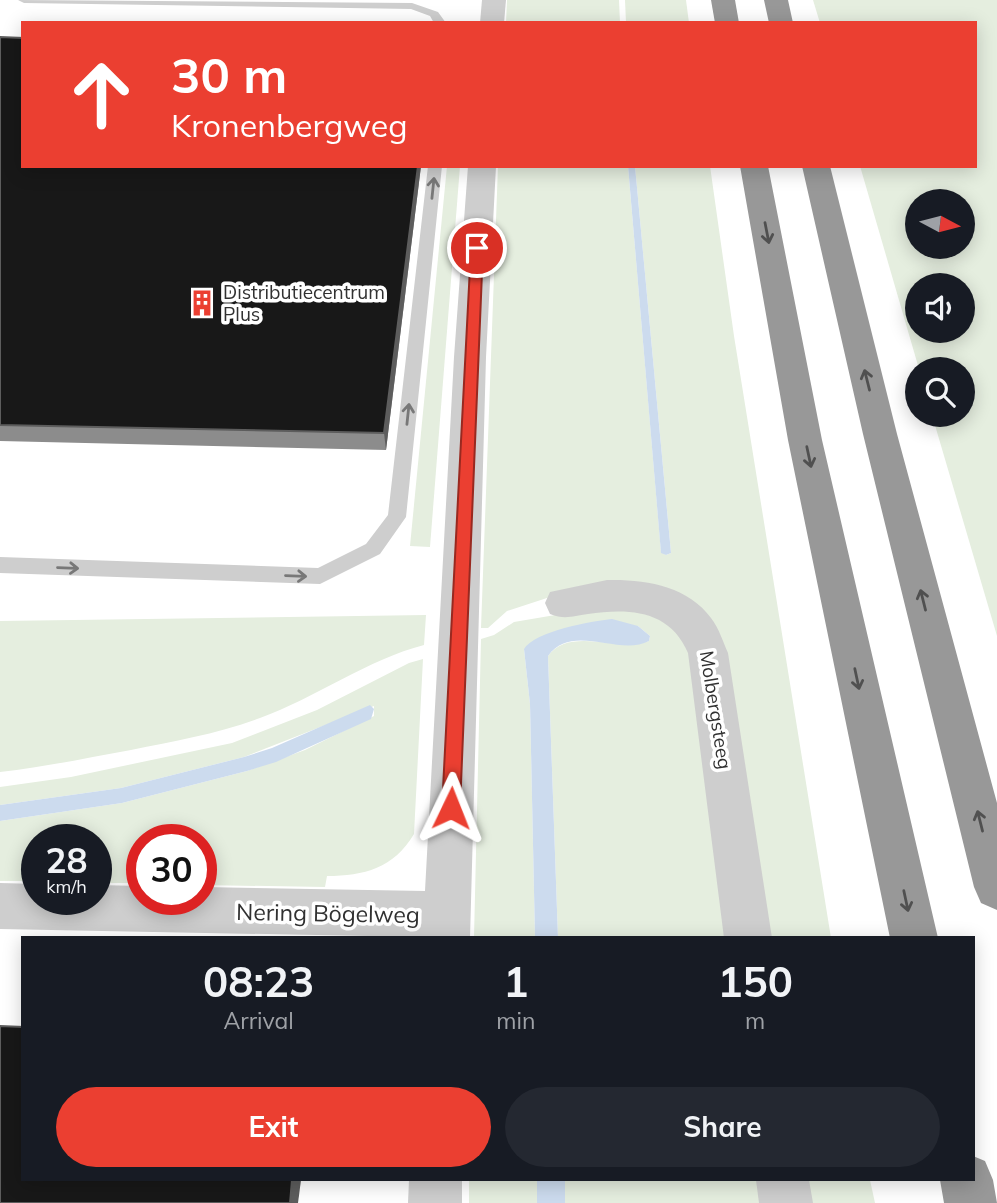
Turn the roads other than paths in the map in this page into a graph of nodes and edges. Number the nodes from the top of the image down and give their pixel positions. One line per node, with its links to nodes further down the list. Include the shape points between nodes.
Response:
1 (24, 0): 5 (lane, via 412,6 434,14)
2 (494, 0): 6 (street)
3 (723, 0): 7 (highway)
4 (776, 0): 8 (highway)
5 (439, 21)
6 (492, 21)
7 (727, 21)
8 (781, 21)
9 (435, 168): 13 (lane, one-way to 9, via 320,576 373,549 397,517)
10 (482, 168): 17 (street)
11 (754, 168): 19 (highway, one-way to 19, via 805,440)
12 (816, 168): 15 (highway, one-way to 12)
13 (0, 565)
14 (564, 603): 18 (street, Molbergsteeg, via 634,594 675,607 703,633)
15 (997, 887)
16 (0, 906): 17 (street, Nering Bögelweg)
17 (447, 927)
18 (748, 936)
19 (914, 936)
20 (436, 1181): 23 (street)
21 (783, 1181): 24 (street)
22 (966, 1181): 25 (highway)
23 (435, 1203)
24 (786, 1203)
25 (971, 1203)

